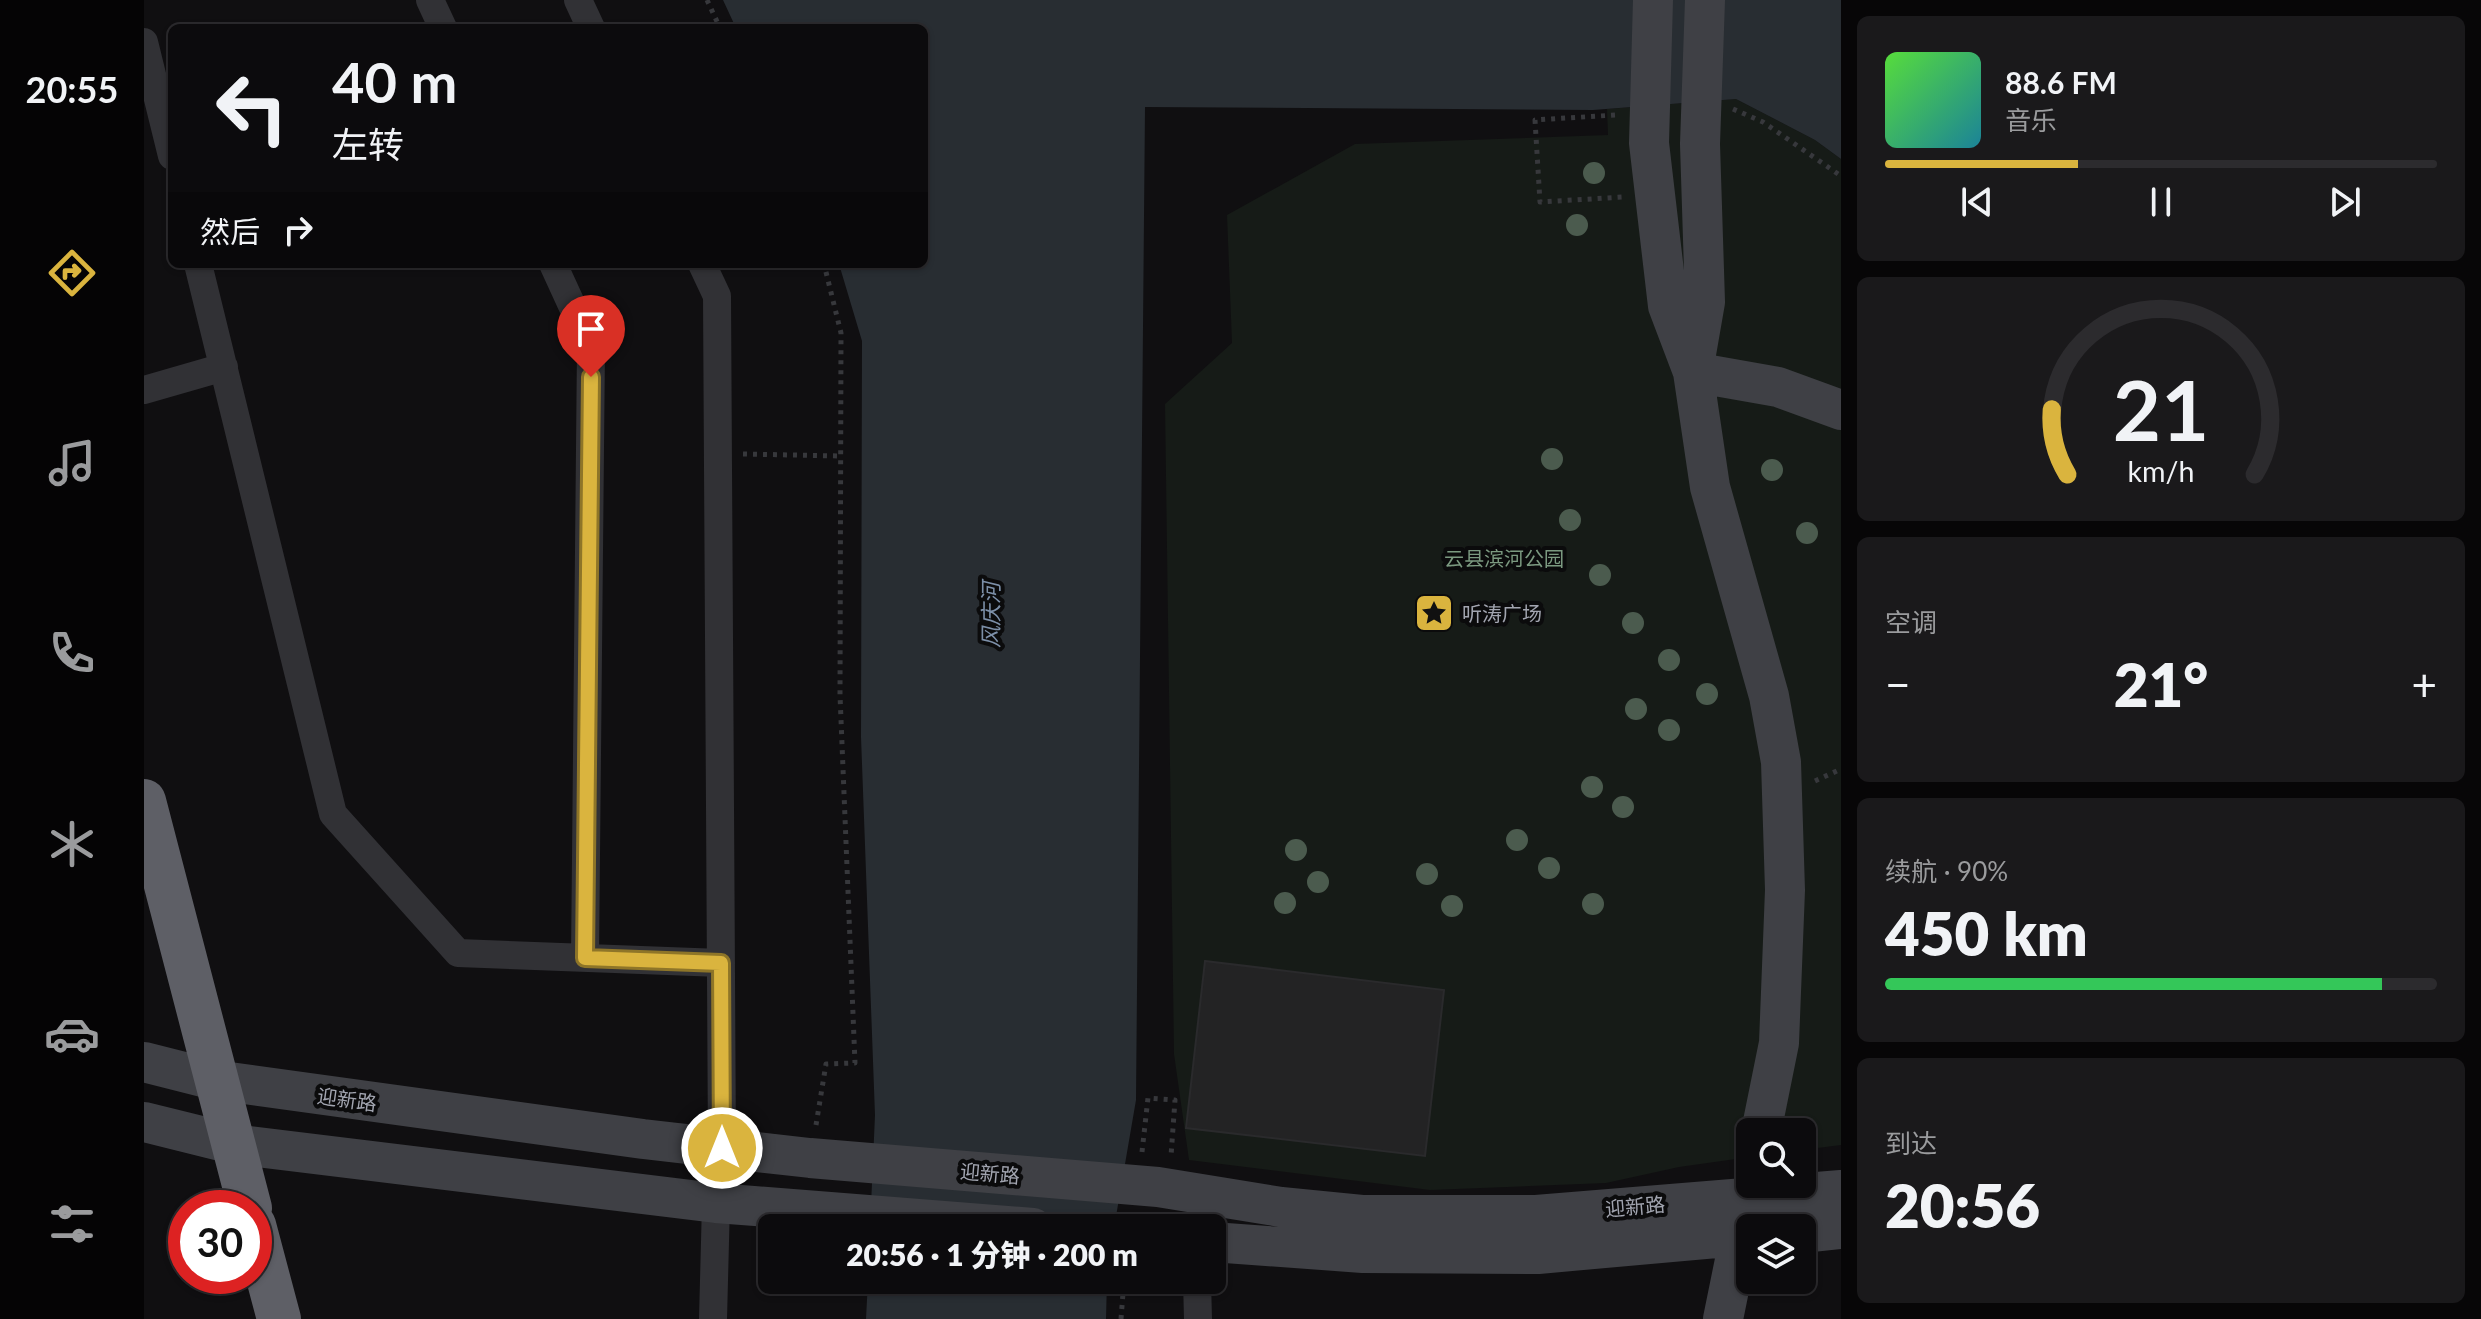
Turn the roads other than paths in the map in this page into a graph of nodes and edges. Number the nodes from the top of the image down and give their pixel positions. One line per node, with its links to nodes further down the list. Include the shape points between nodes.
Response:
1 (430, 0): 5 (street)
2 (578, 0): 6 (street)
3 (1653, 0): 13 (main road, via 1649,143 1668,306)
4 (1705, 0): 13 (main road, via 1700,144 1705,302)
5 (441, 24)
6 (589, 24)
7 (144, 42): 8 (street)
8 (168, 140)
9 (199, 268): 12 (street)
10 (555, 268): 17 (street, via 591,347)
11 (704, 268): 18 (street, via 717,296)
12 (224, 367): 14 (street); 17 (street, via 333,814 458,953)
13 (1693, 372): 15 (main road, via 1778,387); 21 (main road, via 1710,487 1769,696 1781,762 1785,890 1779,1043)
14 (144, 390)
15 (1841, 410)
16 (144, 801): 20 (highway)
17 (585, 958): 18 (street)
18 (721, 963): 24 (street)
19 (144, 1062): 20 (main road, 迎新路)
20 (215, 1080): 23 (highway); 24 (main road, 迎新路)
21 (1764, 1118)
22 (144, 1122): 23 (main road)
23 (233, 1144): 25 (highway); 27 (main road)
24 (722, 1148): 28 (main road, 迎新路, via 1163,1188 1362,1215)
25 (245, 1190)
26 (1841, 1190): 28 (main road, 迎新路)
27 (716, 1203): 29 (main road); 36 (street)
28 (1747, 1212): 32 (main road, 迎新路, via 1538,1254 1363,1253); 38 (main road)
29 (858, 1214)
30 (1841, 1229): 31 (main road)
31 (1816, 1232)
32 (1226, 1243)
33 (272, 1293): 35 (highway)
34 (1197, 1294): 37 (street)
35 (279, 1319)
36 (713, 1319)
37 (1198, 1319)
38 (1723, 1319)

